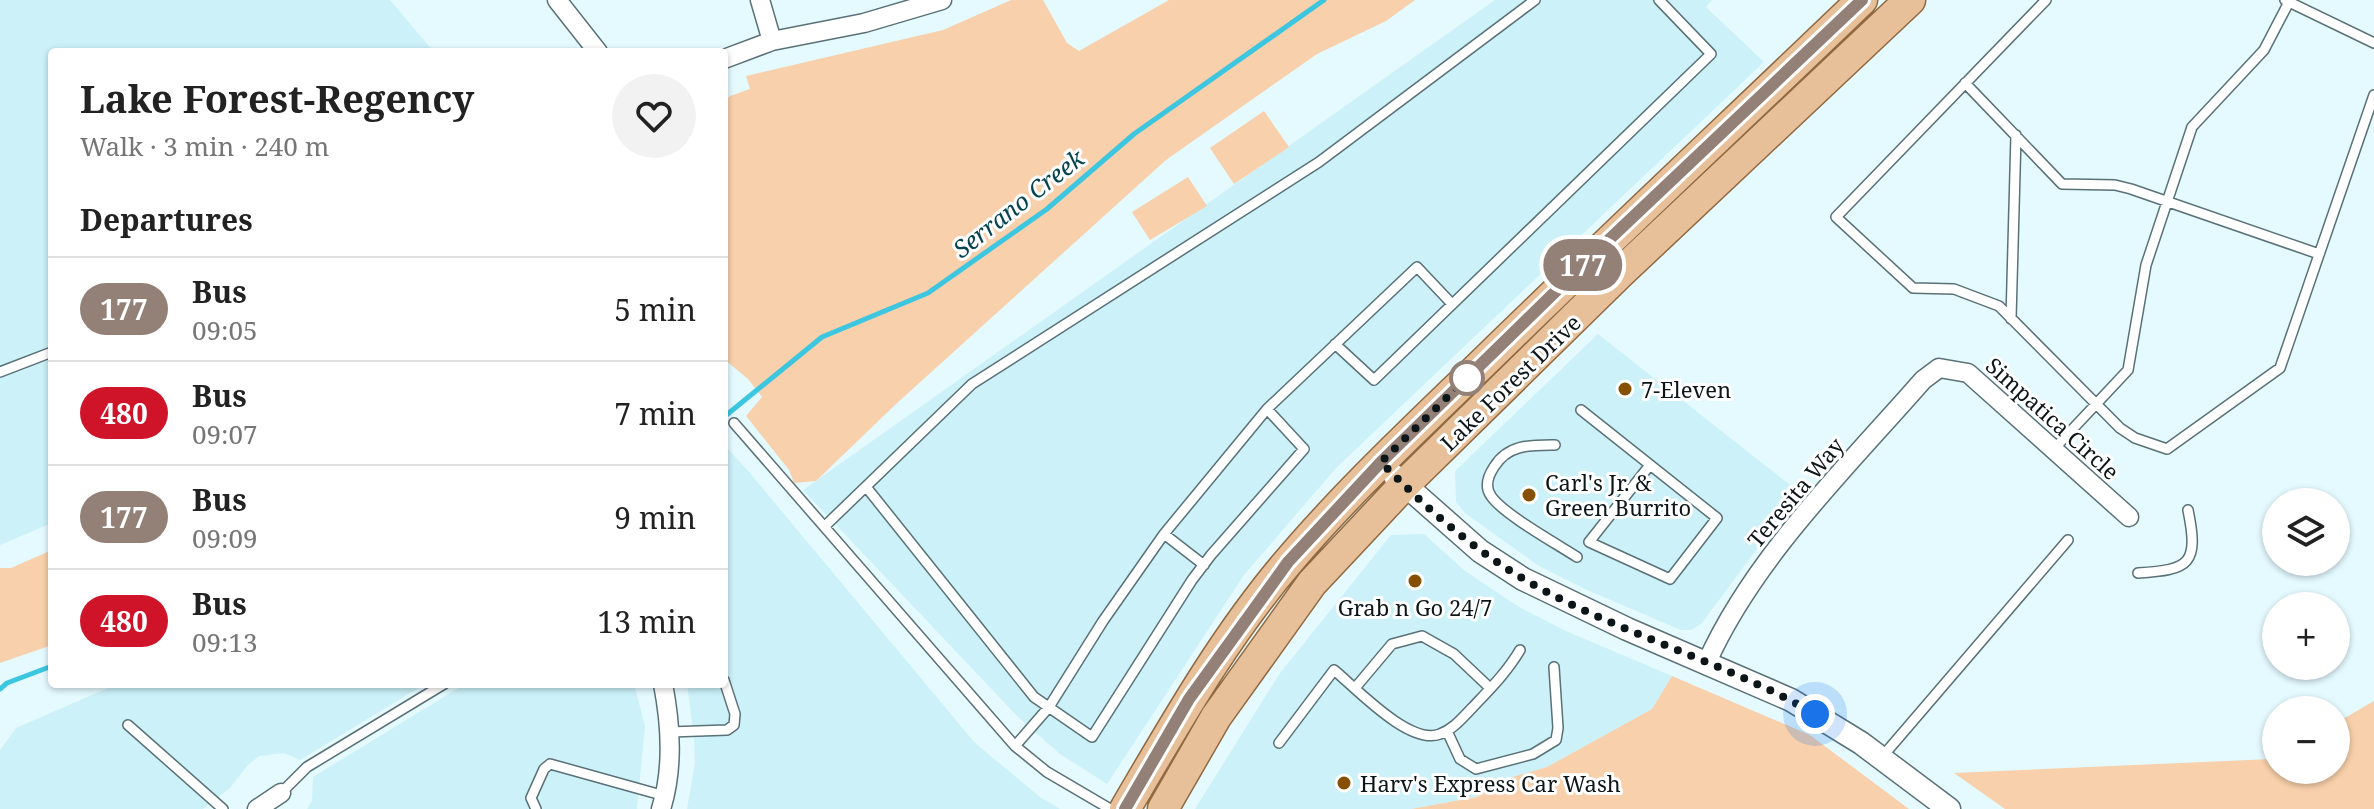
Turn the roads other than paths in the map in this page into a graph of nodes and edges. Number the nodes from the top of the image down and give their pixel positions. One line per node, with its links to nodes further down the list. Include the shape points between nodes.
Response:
1 (557, 0): 12 (street)
2 (760, 0): 10 (street)
3 (942, 0): 10 (street, via 864,23)
4 (1535, 0): 34 (lane, via 1319,162 972,384)
5 (1659, 0): 19 (lane, via 1711,54)
6 (1862, 0): 31 (main road, Lake Forest Drive)
7 (1910, 0): 33 (main road, Lake Forest Drive)
8 (2046, 0): 14 (lane)
9 (2288, 1): 11 (lane); 17 (lane, via 2264,50 2192,127)
10 (772, 41): 13 (street)
11 (2374, 43)
12 (595, 48)
13 (728, 58)
14 (1965, 83): 16 (lane); 20 (lane, via 1836,217 1913,288 1967,292 1999,306)
15 (2374, 95): 18 (lane)
16 (2016, 135): 17 (lane, via 2062,184 2115,185); 20 (lane)
17 (2167, 201): 18 (lane); 25 (lane, via 2146,265 2128,370)
18 (2319, 254): 25 (lane, via 2280,368 2167,449 2135,438)
19 (1452, 304): 21 (lane, via 1374,380); 21 (lane, via 1417,267)
20 (2011, 319): 25 (lane)
21 (1335, 344): 26 (lane)
22 (48, 354): 24 (lane)
23 (1939, 368): 30 (street, Simpatica Circle, via 1968,373); 44 (street, Teresita Way, via 1774,551 1740,598)
24 (0, 372)
25 (2096, 404): 30 (lane)
26 (1267, 409): 38 (lane); 41 (lane, via 1304,449)
27 (1581, 410): 32 (lane)
28 (734, 423): 37 (lane)
29 (1555, 445): 40 (lane, via 1508,451 1488,476 1488,488 1507,510)
30 (2052, 451): 36 (street, Simpatica Circle)
31 (1381, 462): 33 (street); 64 (main road, Lake Forest Drive, via 1251,610 1189,699)
32 (1650, 465): 32 (lane, via 1717,518 1670,579 1589,542)
33 (1404, 485): 44 (street, via 1480,551 1523,579); 65 (main road, Lake Forest Drive, via 1312,583 1277,629 1216,717)
34 (867, 488): 37 (lane); 51 (lane, via 1034,697)
35 (2188, 510): 42 (lane, via 2193,540 2185,564 2175,570)
36 (2129, 517)
37 (825, 526): 56 (lane)
38 (1164, 534): 41 (lane); 51 (lane)
39 (2068, 540): 57 (lane)
40 (1577, 557)
41 (1204, 565): 51 (lane, via 1092,737)
42 (2138, 573)
43 (1520, 650): 50 (lane)
44 (1707, 662): 57 (street, via 1791,700)
45 (1554, 667): 53 (lane, via 1556,740 1533,754 1476,769 1460,759)
46 (437, 688): 58 (lane, via 307,767)
47 (664, 688): 54 (street)
48 (727, 688): 54 (lane, via 734,725 727,730)
49 (1355, 688): 50 (lane, via 1392,644 1422,636 1454,654); 53 (lane, via 1415,734); 55 (lane, via 1334,670)
50 (1490, 688): 53 (lane)
51 (1049, 707): 56 (lane)
52 (128, 725): 60 (lane)
53 (1447, 731)
54 (670, 732): 59 (street)
55 (1279, 743)
56 (1015, 746): 63 (lane)
57 (1882, 757): 66 (street)
58 (281, 793): 61 (street)
59 (663, 802): 62 (lane, via 550,764 531,798)
60 (223, 809)
61 (257, 809)
62 (536, 809)
63 (1110, 809)
64 (1125, 809)
65 (1163, 809)
66 (1949, 809)

